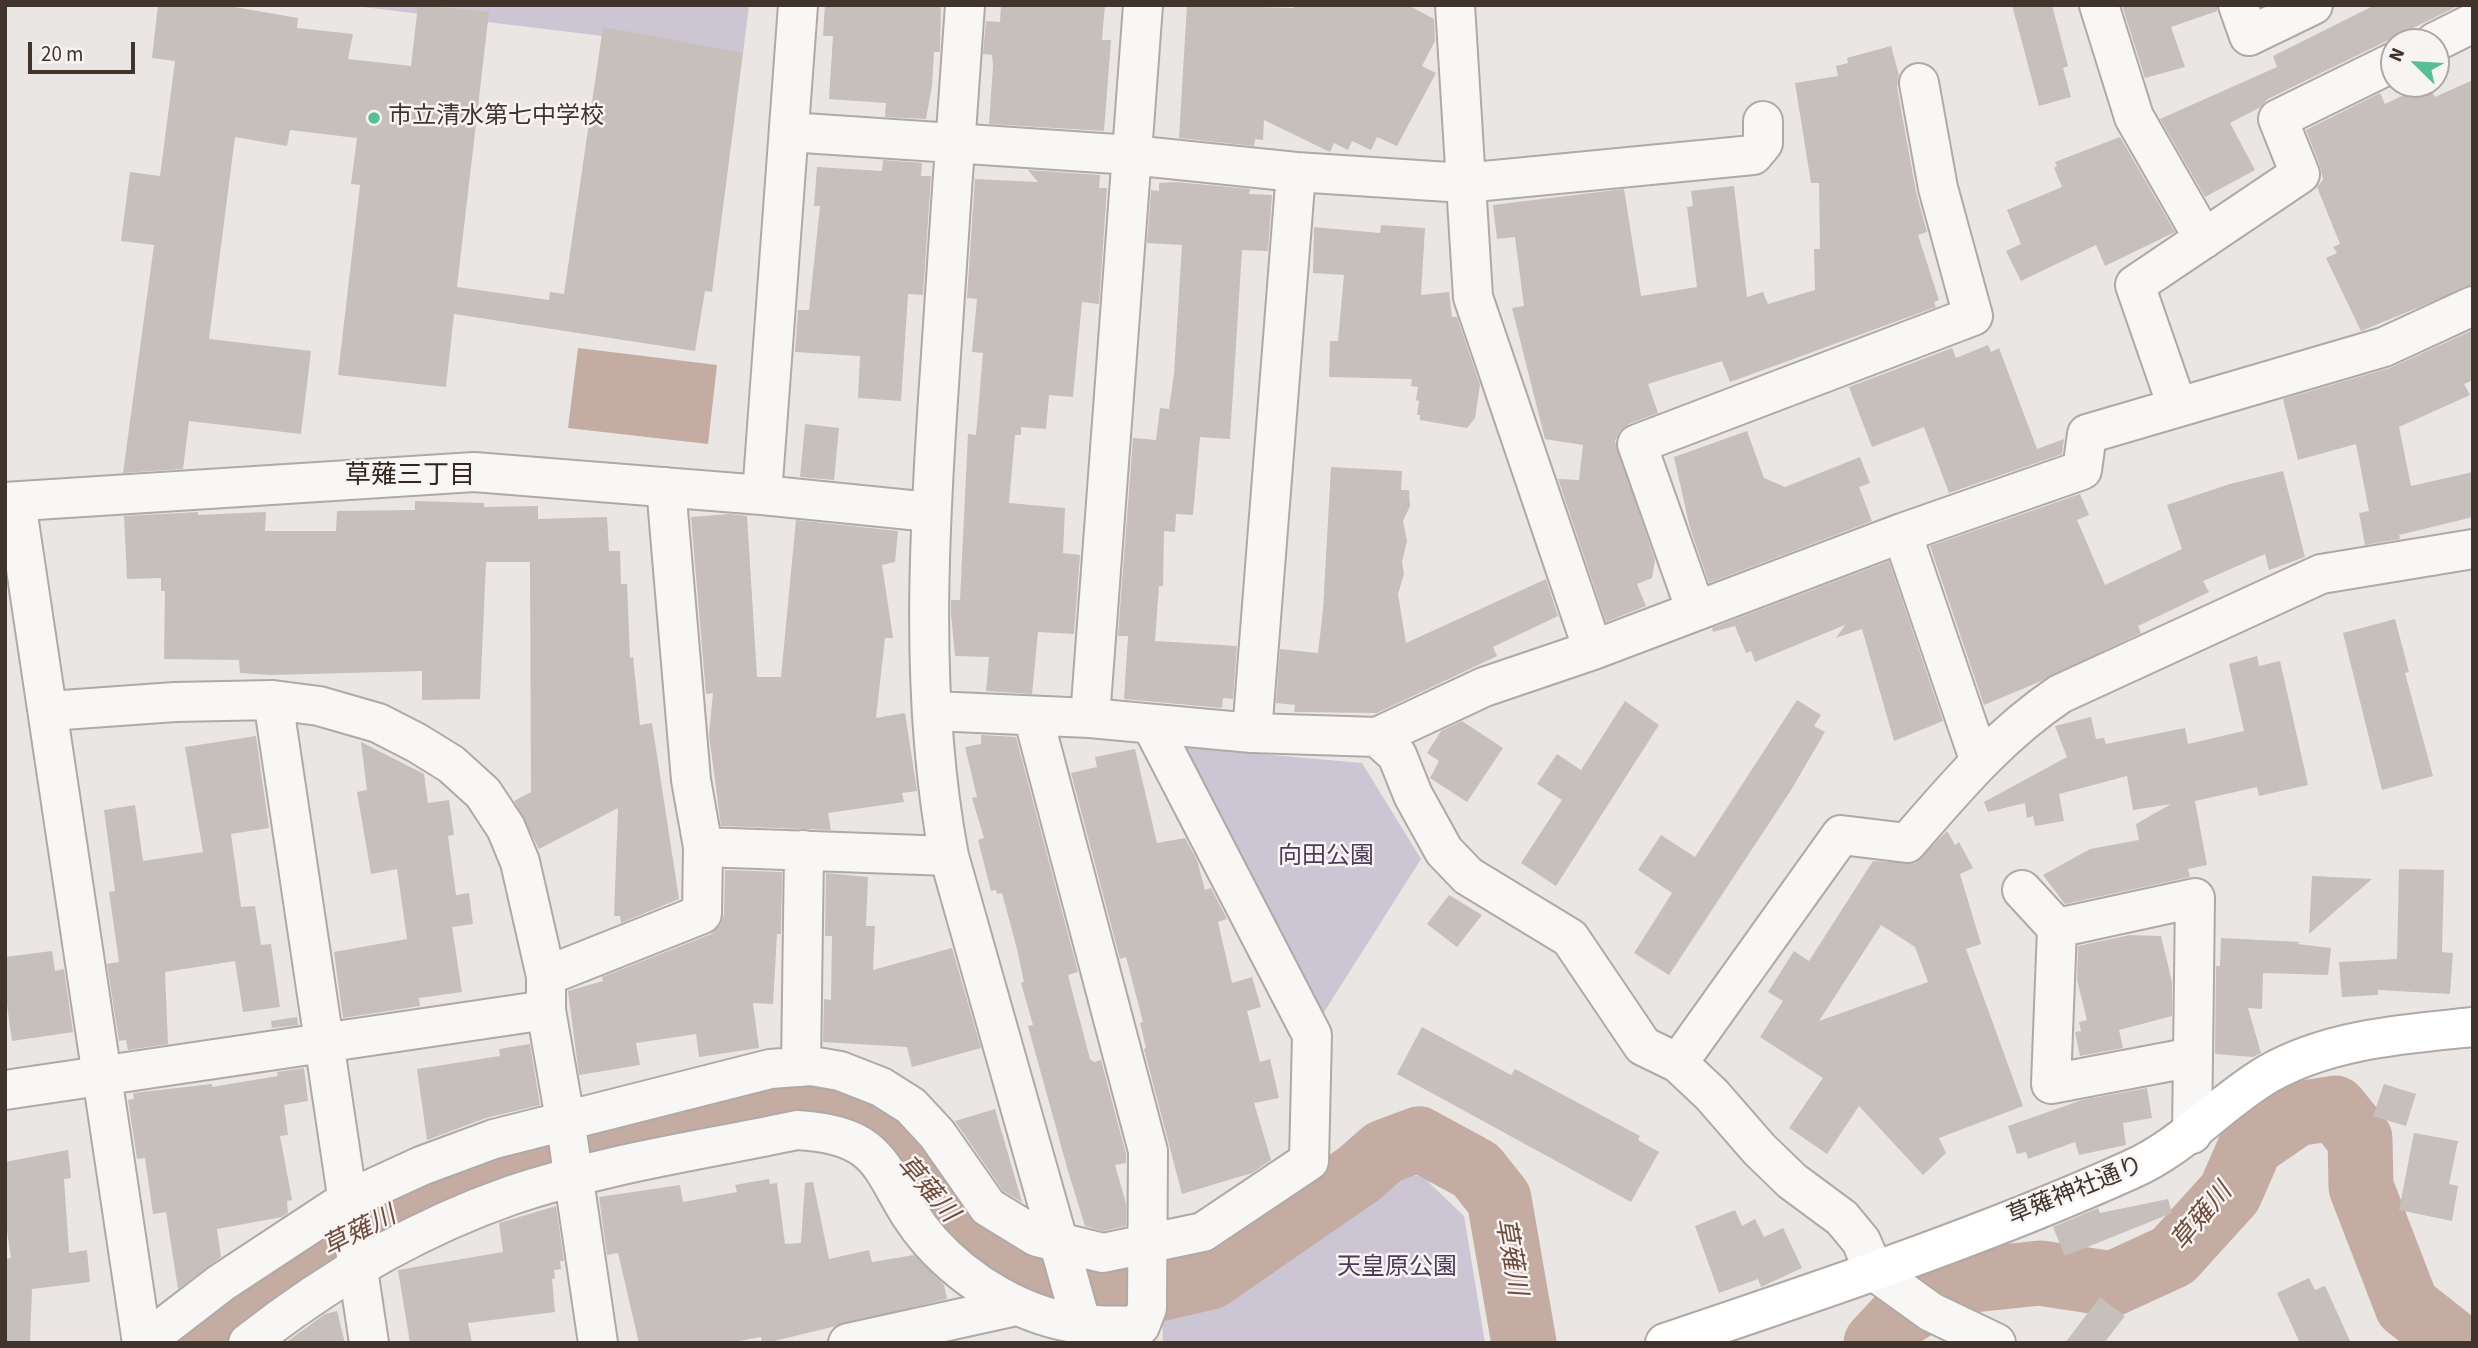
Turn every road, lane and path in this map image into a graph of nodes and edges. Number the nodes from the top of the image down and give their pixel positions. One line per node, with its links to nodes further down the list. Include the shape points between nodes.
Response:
1 (798, 5): 13 (street)
2 (965, 5): 14 (street)
3 (1143, 5): 15 (street)
4 (1455, 5): 17 (street)
5 (2099, 5): 18 (street, via 2134,117)
6 (2238, 5): 7 (street, via 2249,36)
7 (2314, 5)
8 (2473, 23): 9 (street)
9 (2450, 34)
10 (2380, 69): 18 (street, via 2278,119 2300,174)
11 (1919, 83): 27 (street, via 1938,188 1973,316 1637,444)
12 (1763, 121): 17 (street, via 1763,143 1753,155)
13 (789, 132): 14 (street); 22 (street)
14 (955, 143): 15 (street); 24 (street)
15 (1131, 155): 16 (street); 33 (street)
16 (1296, 172): 17 (street); 35 (street)
17 (1464, 183): 28 (street, via 1473,297)
18 (2203, 239): 20 (street, via 2135,285)
19 (2473, 306): 20 (street, via 2384,347)
20 (2177, 406): 25 (street, via 2087,434 2082,470)
21 (666, 487): 22 (street); 23 (street, via 474,472); 38 (street, via 691,780)
22 (762, 495): 24 (street)
23 (11, 502): 30 (street)
24 (930, 512): 31 (street)
25 (1902, 533): 27 (street); 37 (street)
26 (2473, 549): 37 (street, via 2321,574 2060,694 2023,719)
27 (1696, 611): 28 (street)
28 (1593, 650): 36 (street, via 1484,687)
29 (273, 700): 30 (street); 43 (street, via 319,706 378,723 451,764 483,793 506,828 520,862); 45 (street)
30 (49, 711): 49 (street)
31 (933, 712): 32 (street); 40 (street, via 939,804)
32 (1033, 716): 33 (street); 56 (street, via 1148,1151)
33 (1090, 719): 34 (street)
34 (1151, 724): 35 (street); 56 (street, via 1312,1035 1309,1161 1203,1232)
35 (1252, 733): 36 (street)
36 (1377, 737): 47 (street, via 1397,755 1444,851 1468,876 1570,938 1643,1046)
37 (1979, 760): 47 (street, via 1907,843 1841,835)
38 (703, 847): 39 (street); 43 (street, via 702,914)
39 (804, 850): 40 (street); 48 (street)
40 (949, 856): 55 (street)
41 (2022, 890): 42 (street)
42 (2057, 928): 46 (street, via 2195,898); 46 (street, via 2051,1084)
43 (546, 993): 45 (street); 51 (street)
44 (2473, 1027): 52 (street, 草薙神社通り, via 2384,1037 2320,1052 2269,1074)
45 (324, 1043): 49 (street); 54 (street)
46 (2193, 1057): 52 (street)
47 (1678, 1063): 58 (street, via 1792,1181 1842,1218 1861,1241)
48 (801, 1067): 51 (street, via 770,1069); 55 (street, via 840,1070 911,1105 988,1207 1014,1226)
49 (104, 1074): 50 (street); 61 (street)
50 (5, 1090)
51 (565, 1119): 53 (street); 54 (street, via 494,1139)
52 (2192, 1134): 58 (street, 草薙神社通り, via 2153,1160 2103,1183)
53 (573, 1178): 57 (street, via 511,1195); 59 (street, via 797,1130 824,1132 872,1152 930,1241 968,1276); 64 (street)
54 (347, 1200): 57 (street); 61 (street, via 221,1283)
55 (1060, 1244): 56 (street, via 1103,1253); 60 (street)
56 (1148, 1246): 60 (street, via 1146,1308 1140,1326)
57 (358, 1265): 62 (street); 63 (street)
58 (1874, 1271): 66 (street, 草薙神社通り); 67 (street, via 1919,1305)
59 (1016, 1306): 60 (street); 65 (street)
60 (1084, 1333)
61 (142, 1343)
62 (248, 1343)
63 (369, 1343)
64 (598, 1343)
65 (848, 1343)
66 (1665, 1343)
67 (1996, 1343)

